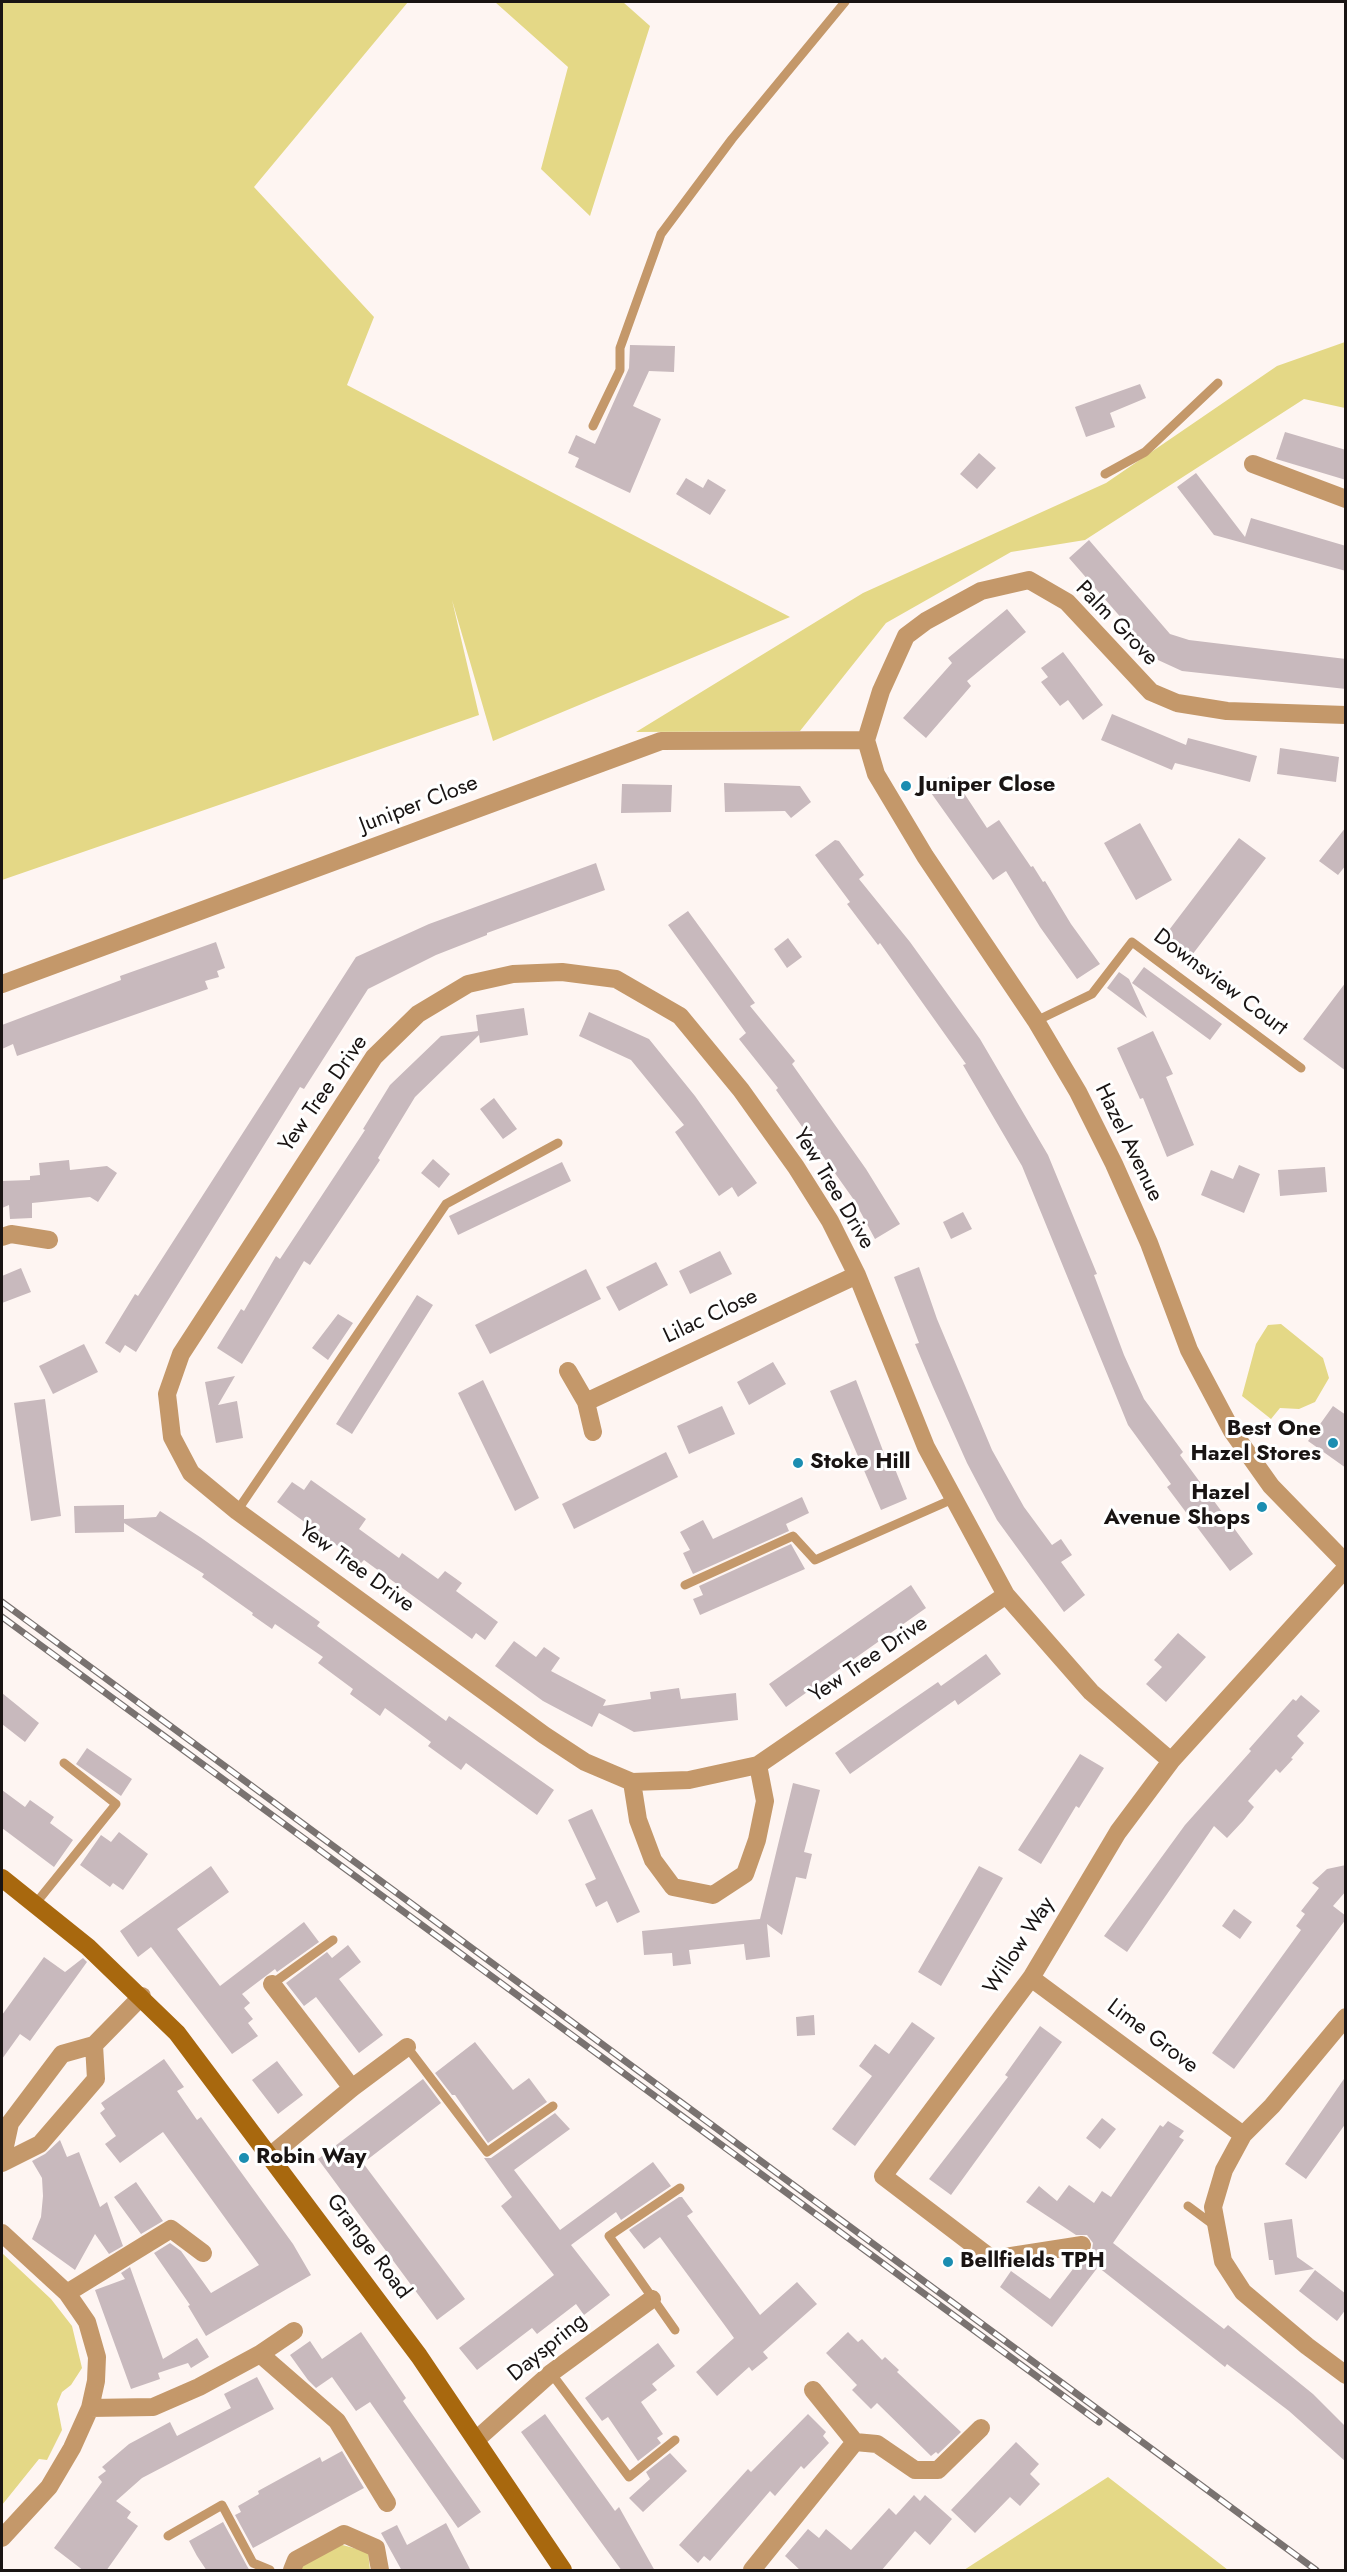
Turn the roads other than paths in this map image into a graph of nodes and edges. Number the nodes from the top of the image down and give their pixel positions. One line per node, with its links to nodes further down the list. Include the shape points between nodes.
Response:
1 (845, 2): 3 (lane, via 732,139 661,234 620,348 620,370)
2 (1218, 383): 5 (lane, via 1145,452)
3 (593, 426)
4 (1253, 464): 6 (street)
5 (1105, 474)
6 (1346, 499)
7 (1346, 715): 8 (street, Palm Grove, via 1227,711 1178,703 1151,692 1067,602 1029,580 981,591 906,636 881,691)
8 (866, 740): 9 (street, Juniper Close, via 661,741); 10 (street, Hazel Avenue, via 876,774 925,856)
9 (2, 984)
10 (1036, 1021): 11 (lane, Downsview Court, via 1092,994 1132,942); 21 (street, Hazel Avenue, via 1114,1164 1149,1243 1188,1350 1232,1431 1271,1486)
11 (1301, 1068)
12 (558, 1143): 20 (lane, via 446,1204)
13 (2, 1237): 14 (street, via 11,1234)
14 (49, 1239)
15 (857, 1275): 17 (street, Lilac Close); 19 (street, Yew Tree Drive, via 926,1447); 20 (street, Yew Tree Drive, via 830,1221 796,1167 741,1090 680,1016 616,979 562,972 513,974 468,984 418,1014 374,1057 181,1354 167,1394 172,1437 190,1473)
16 (568, 1371): 17 (street)
17 (586, 1402): 18 (street)
18 (593, 1432)
19 (953, 1499): 23 (lane, via 815,1560 793,1536); 24 (street, Yew Tree Drive)
20 (237, 1511): 28 (street, Yew Tree Drive, via 544,1736 585,1762)
21 (1346, 1563)
22 (1346, 1568): 25 (street, Willow Way)
23 (685, 1585)
24 (1006, 1595): 25 (street, Yew Tree Drive, via 1091,1692); 27 (street, Yew Tree Drive)
25 (1171, 1761): 32 (street, Willow Way, via 1118,1832)
26 (64, 1763): 30 (lane, via 116,1804)
27 (758, 1765): 28 (street, Yew Tree Drive, via 689,1780); 28 (street, via 765,1801 757,1840 745,1874 713,1895 673,1887 653,1860 638,1820)
28 (632, 1782)
29 (2, 1878): 30 (street, Grange Road)
30 (36, 1903): 34 (street, Grange Road)
31 (333, 1940): 33 (lane)
32 (1031, 1978): 40 (street, Lime Grove); 47 (street, Willow Way, via 883,2176 992,2259)
33 (272, 1984): 38 (street)
34 (141, 1996): 36 (street); 41 (street, Grange Road, via 177,2033)
35 (1346, 2017): 40 (street)
36 (94, 2045): 42 (street, via 62,2054 10,2122); 42 (street, via 96,2079 40,2144)
37 (407, 2047): 38 (street); 39 (lane, via 487,2152)
38 (352, 2088): 41 (street)
39 (553, 2106)
40 (1243, 2135): 45 (street, via 1224,2170 1212,2207)
41 (270, 2156): 59 (street, Grange Road, via 368,2284)
42 (2, 2162)
43 (680, 2188): 50 (lane, via 609,2236)
44 (1188, 2206): 45 (lane)
45 (1216, 2227): 55 (street, via 1223,2261 1243,2292)
46 (2, 2233): 49 (street)
47 (1082, 2245)
48 (203, 2253): 49 (street, via 171,2229)
49 (67, 2293): 57 (street, via 87,2322 97,2357)
50 (652, 2299): 51 (lane); 54 (street, Dayspring)
51 (675, 2330)
52 (294, 2331): 53 (street)
53 (260, 2354): 57 (street, via 153,2407); 62 (street, via 337,2421)
54 (551, 2373): 59 (street, Dayspring); 60 (lane, via 629,2477)
55 (1346, 2374)
56 (813, 2390): 61 (street)
57 (90, 2408): 64 (street, via 49,2487)
58 (981, 2428): 61 (street, via 938,2470 915,2470 878,2444)
59 (477, 2439): 68 (street, Grange Road)
60 (675, 2440)
61 (855, 2442): 69 (street)
62 (387, 2503)
63 (168, 2536): 65 (lane, via 222,2505 253,2563)
64 (2, 2538)
65 (270, 2571)
66 (292, 2571): 67 (street, via 296,2560 344,2534 376,2548)
67 (380, 2571)
68 (563, 2571)
69 (752, 2571)

